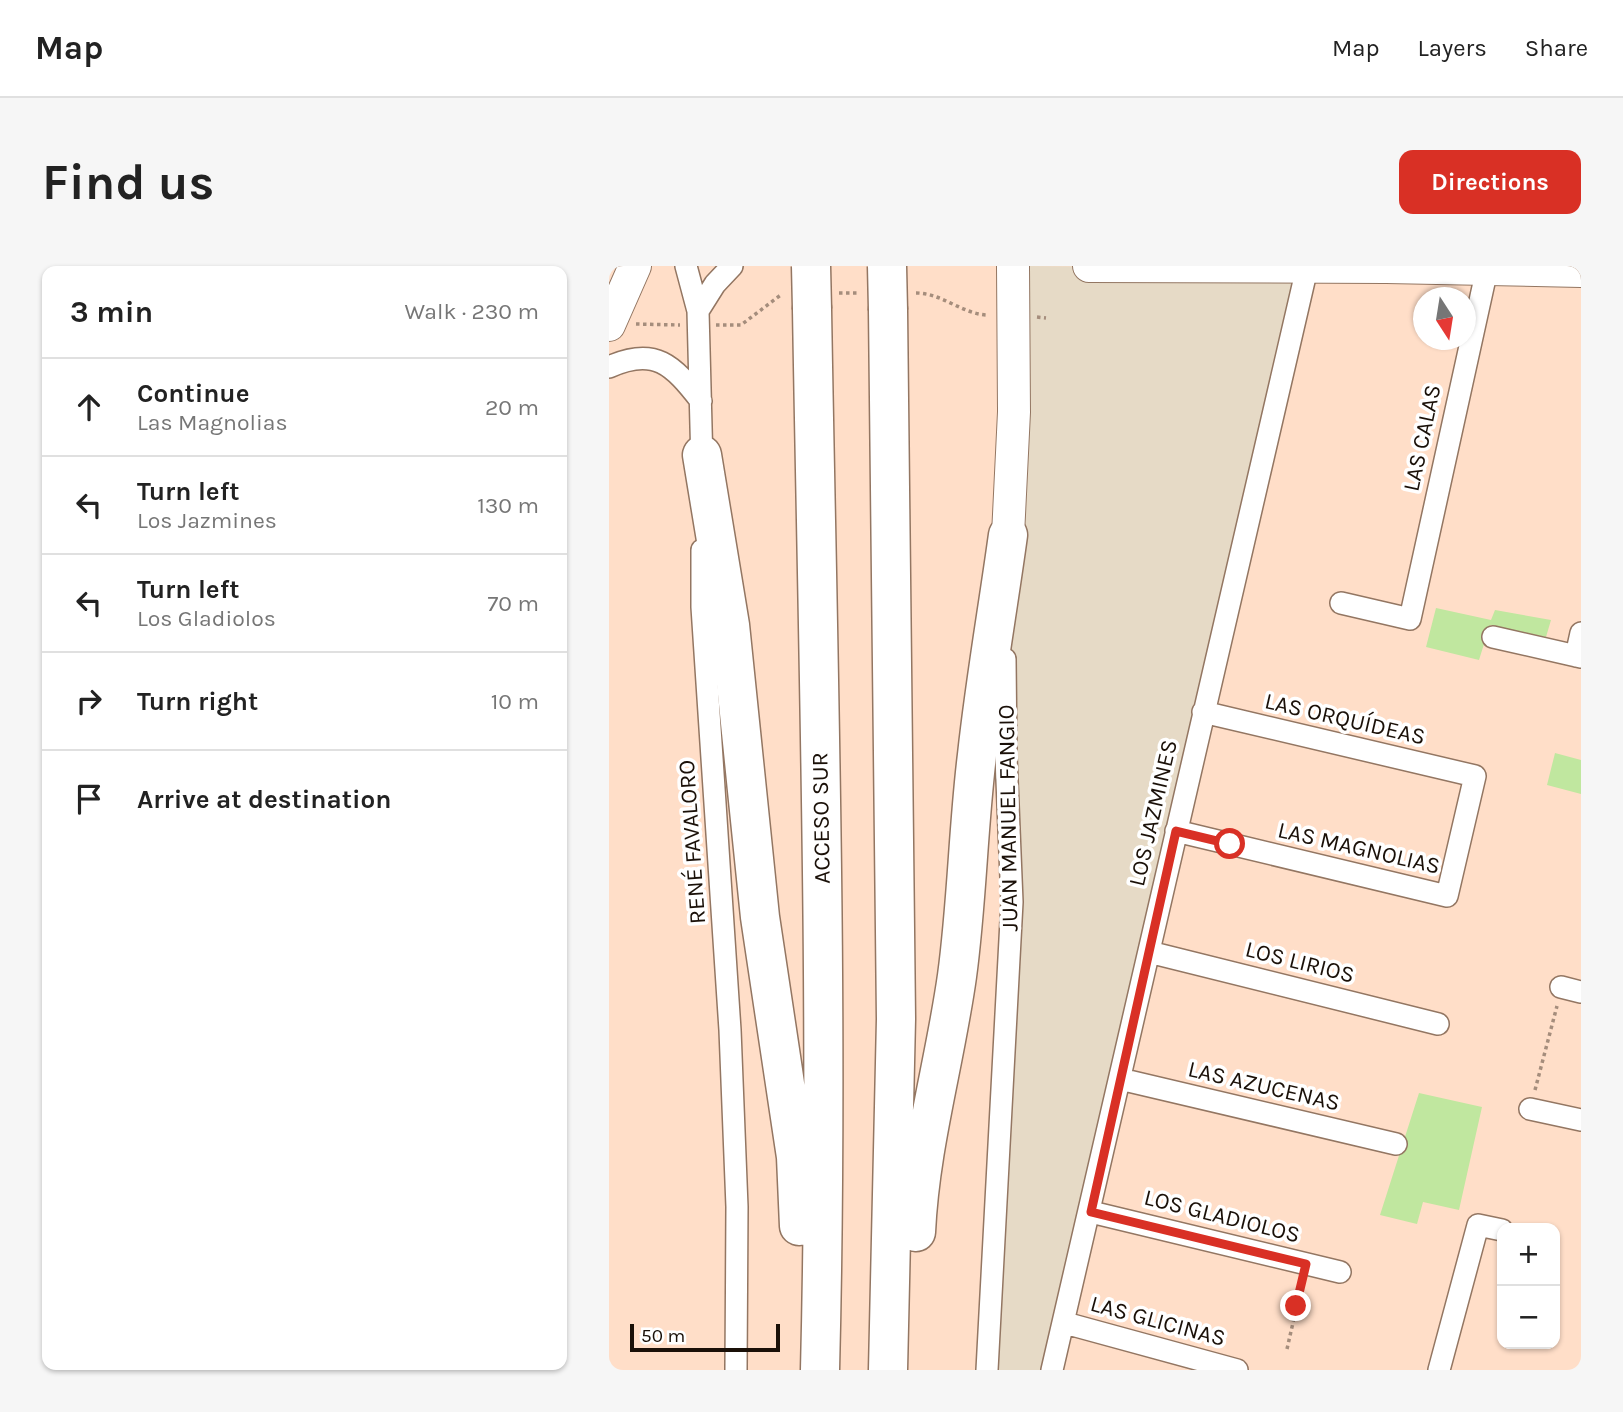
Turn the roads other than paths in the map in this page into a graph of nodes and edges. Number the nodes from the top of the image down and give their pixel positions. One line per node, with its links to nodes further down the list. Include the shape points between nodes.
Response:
1 (635, 266): 13 (main road)
2 (686, 266): 12 (street, RENÉ FAVALORO)
3 (732, 266): 12 (street)
4 (811, 266): 37 (highway, ACCESO SUR, bridge, via 824,1021)
5 (887, 266): 38 (highway, bridge, via 896,1019)
6 (1013, 266): 17 (main road, JUAN MANUEL FANGIO, via 1014,412)
7 (1089, 266): 9 (main road)
8 (1386, 267): 9 (main road); 10 (main road)
9 (1307, 268): 22 (street, LOS JAZMINES)
10 (1487, 269): 11 (main road); 18 (street, LAS CALAS, via 1410,619)
11 (1581, 271)
12 (698, 311): 15 (street, RENÉ FAVALORO)
13 (609, 325)
14 (609, 367): 15 (street, via 642,356 658,360 683,378)
15 (701, 401): 16 (street, RENÉ FAVALORO)
16 (702, 455): 35 (street, RENÉ FAVALORO, via 702,607 737,1207); 36 (highway, via 730,625 760,917 796,1157)
17 (1008, 535): 39 (highway, via 977,754 958,972 917,1199); 40 (street, JUAN MANUEL FANGIO, via 1006,756 1012,902)
18 (1341, 603)
19 (1581, 633): 21 (street)
20 (1493, 637): 21 (street)
21 (1579, 657)
22 (1203, 712): 23 (street, LOS JAZMINES); 24 (street, LAS ORQUÍDEAS, via 1475,776)
23 (1176, 831): 24 (street, LAS MAGNOLIAS); 25 (street, LOS JAZMINES)
24 (1447, 896)
25 (1149, 952): 26 (street, LOS LIRIOS); 27 (street, LOS JAZMINES)
26 (1438, 1024)
27 (1120, 1079): 30 (street, LAS AZUCENAS); 31 (street, LOS JAZMINES)
28 (1530, 1109): 29 (street)
29 (1581, 1120)
30 (1397, 1144)
31 (1091, 1212): 33 (street, LOS GLADIOLOS); 34 (street, LOS JAZMINES)
32 (1497, 1229): 43 (street, via 1478,1225)
33 (1340, 1272)
34 (1065, 1323): 41 (street, LOS JAZMINES); 42 (street, LAS GLICINAS)
35 (736, 1370)
36 (800, 1370)
37 (820, 1370)
38 (888, 1370)
39 (908, 1370)
40 (987, 1370)
41 (1052, 1370)
42 (1237, 1370)
43 (1439, 1370)

